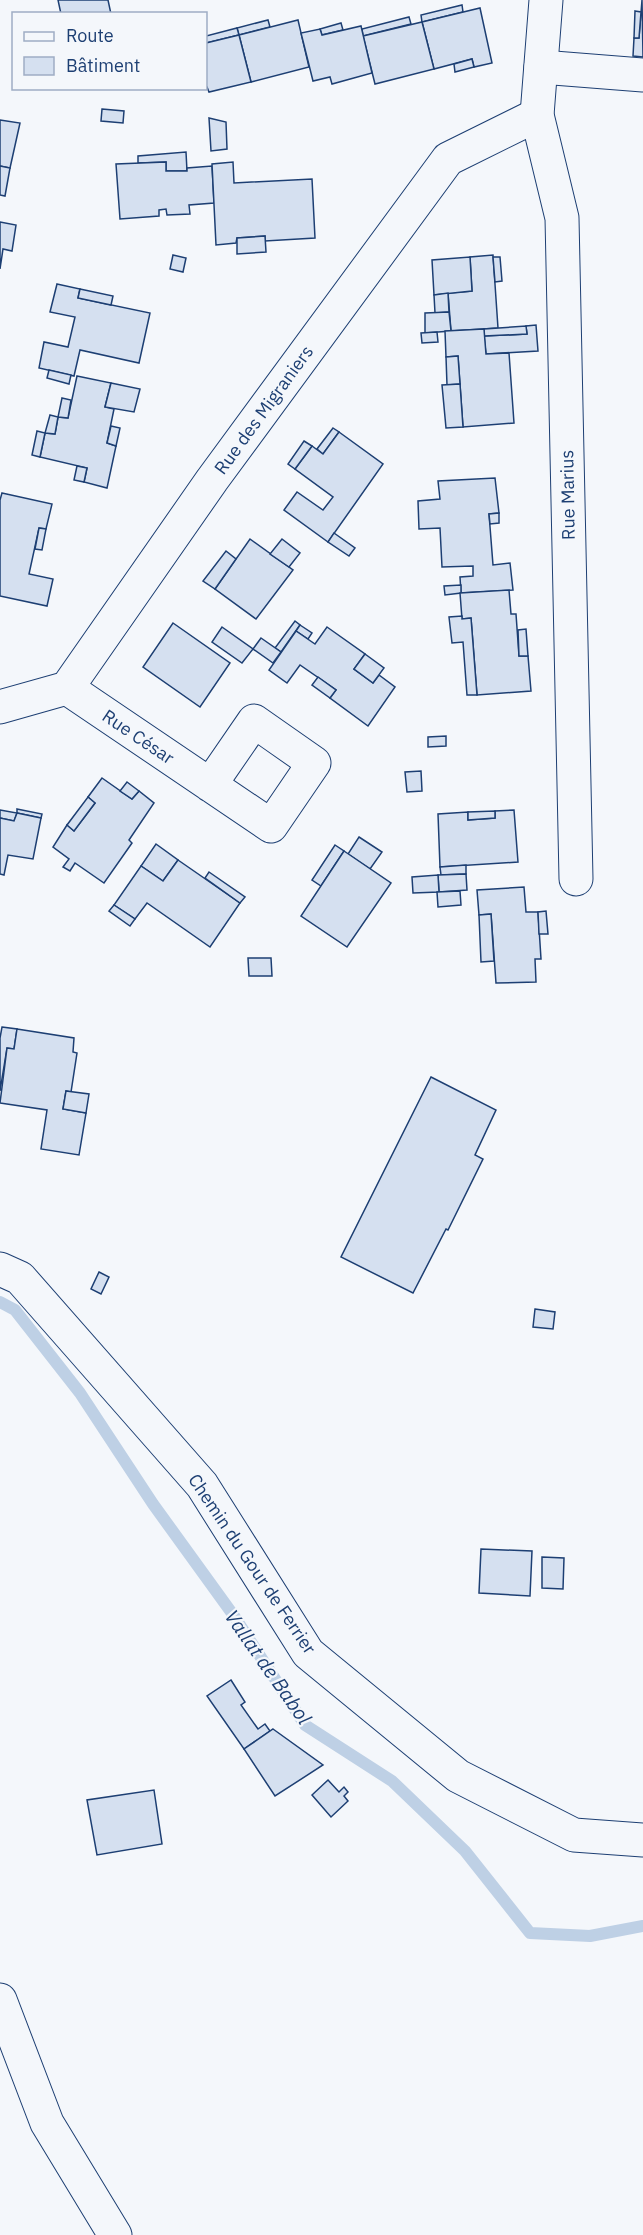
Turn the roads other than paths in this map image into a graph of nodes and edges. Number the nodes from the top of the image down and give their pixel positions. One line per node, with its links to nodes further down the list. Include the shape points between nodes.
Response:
1 (546, 0): 2 (street, Rue Marius)
2 (541, 67): 3 (street); 4 (street, Rue Marius)
3 (643, 75)
4 (537, 115): 5 (street, Rue des Migraniers, via 448,159 212,480); 8 (street, Rue Marius, via 562,218)
5 (67, 688): 6 (street); 7 (street, Rue César)
6 (0, 707)
7 (210, 785)
8 (576, 879)
9 (0, 1269): 10 (street, Chemin du Gour de Ferrier, via 20,1278 202,1485 308,1653 458,1776 573,1835)
10 (643, 1840)
11 (0, 2000): 12 (street, via 47,2123)
12 (115, 2235)

